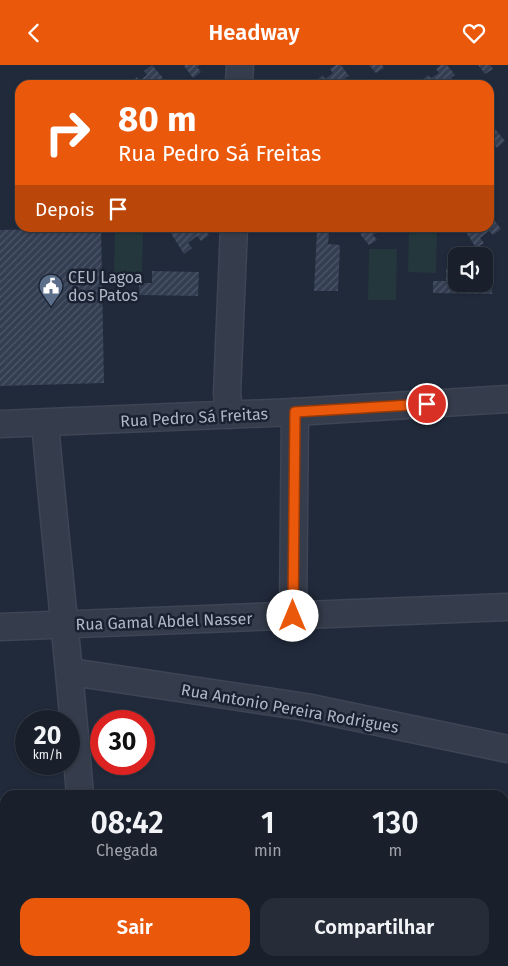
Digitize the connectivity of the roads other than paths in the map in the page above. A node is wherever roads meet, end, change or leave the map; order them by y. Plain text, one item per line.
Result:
1 (240, 65) edge
2 (239, 80) edge
3 (234, 232) edge
4 (508, 399) edge
5 (295, 412) junction
6 (230, 415) junction
7 (45, 423) junction
8 (0, 424) edge
9 (508, 607) edge
10 (293, 616) junction
11 (64, 626) junction
12 (0, 627) edge
13 (71, 672) junction
14 (508, 749) edge
15 (80, 790) edge

1 - 2 street
3 - 6 street
4 - 5 street, Rua Pedro Sá Freitas
5 - 6 street, Rua Pedro Sá Freitas
5 - 10 street
6 - 7 street, Rua Pedro Sá Freitas
7 - 8 street, Rua Pedro Sá Freitas
7 - 11 street
9 - 10 street, Rua Gamal Abdel Nasser
10 - 11 street, Rua Gamal Abdel Nasser
11 - 12 street, Rua Gamal Abdel Nasser
11 - 13 street
13 - 14 street, Rua Antonio Pereira Rodrigues
13 - 15 street

